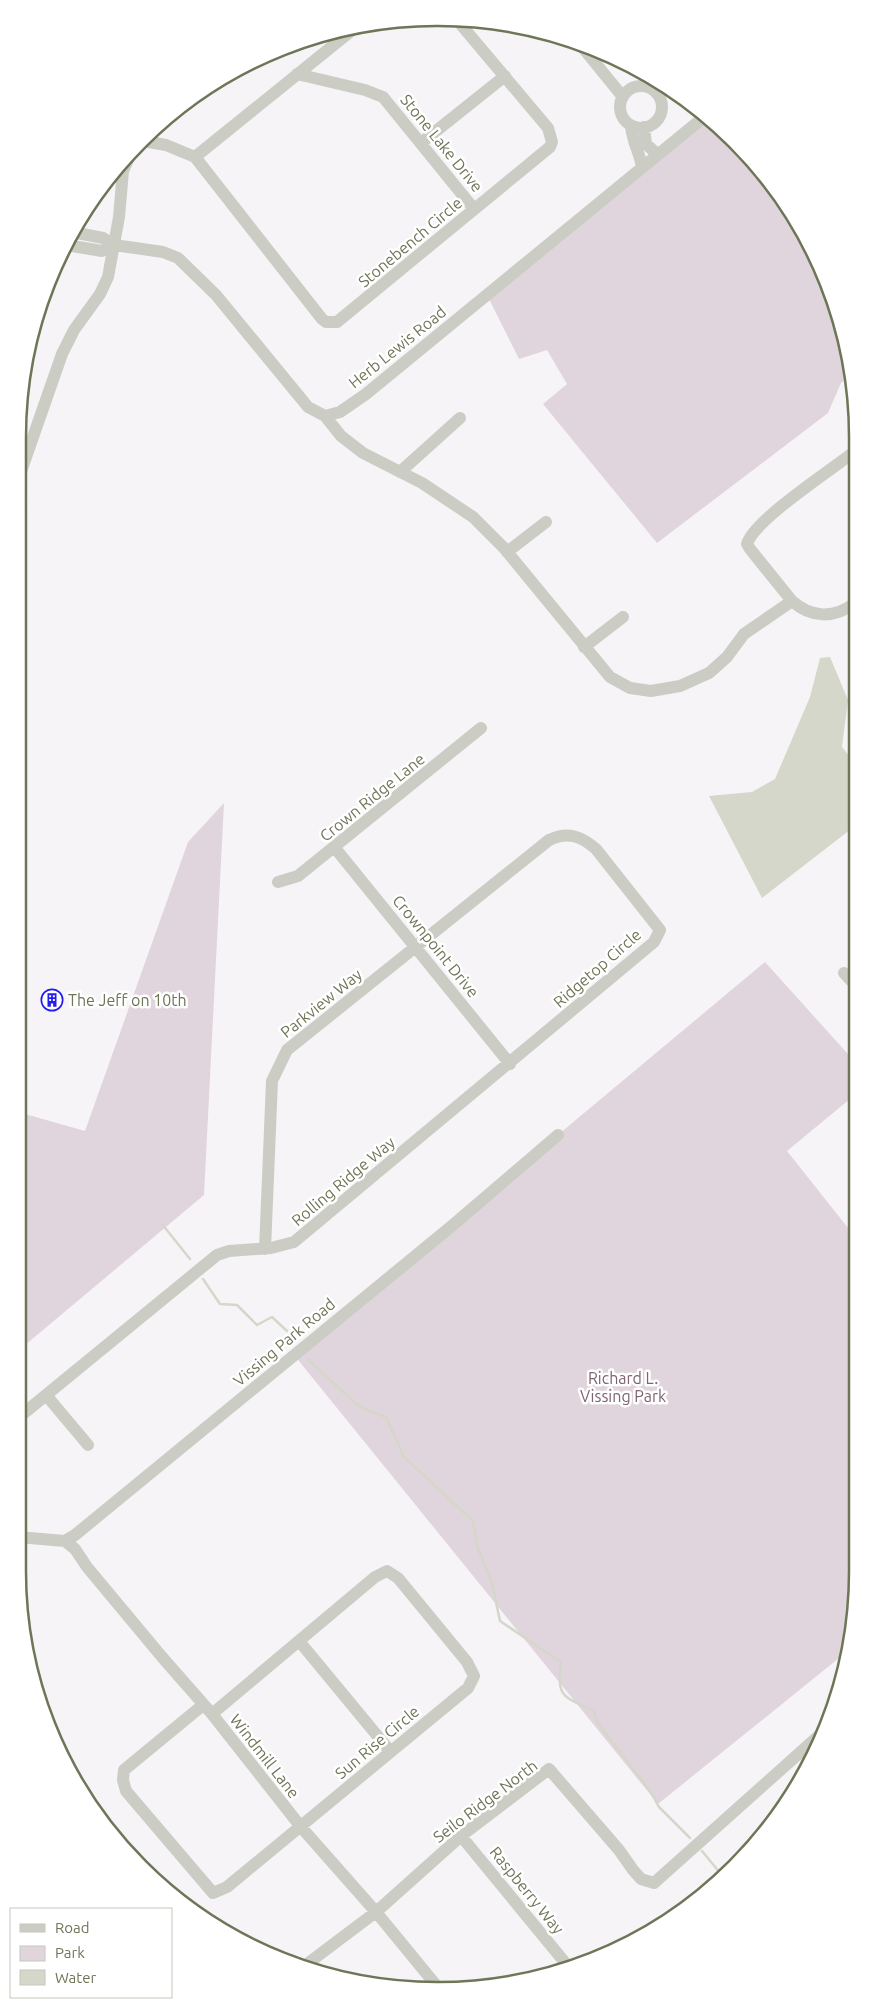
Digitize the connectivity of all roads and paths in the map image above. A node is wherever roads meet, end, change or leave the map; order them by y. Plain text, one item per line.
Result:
1 (463, 27) edge
2 (344, 37) edge
3 (589, 56) edge
4 (298, 74) junction
5 (505, 76) junction
6 (648, 84) edge
7 (655, 89) edge
8 (623, 97) junction
9 (700, 121) edge
10 (631, 124) junction
11 (644, 127) junction
12 (152, 142) edge
13 (421, 143) junction
14 (658, 155) junction
15 (195, 157) junction
16 (642, 168) junction
17 (123, 172) edge
18 (474, 210) junction
19 (80, 234) edge
20 (114, 245) junction
21 (74, 246) edge
22 (325, 416) junction
23 (460, 418) dead end
24 (849, 456) edge
25 (26, 457) edge
26 (400, 472) junction
27 (546, 522) dead end
28 (507, 552) junction
29 (792, 601) junction
30 (849, 606) edge
31 (623, 617) dead end
32 (584, 647) junction
33 (481, 728) dead end
34 (335, 848) junction
35 (278, 882) dead end
36 (416, 948) junction
37 (844, 973) dead end
38 (849, 978) edge
39 (510, 1064) junction
40 (558, 1135) dead end
41 (265, 1248) junction
42 (46, 1395) junction
43 (26, 1411) edge
44 (88, 1445) dead end
45 (26, 1538) edge
46 (65, 1541) junction
47 (299, 1641) junction
48 (208, 1710) junction
49 (810, 1744) edge
50 (390, 1751) junction
51 (301, 1827) junction
52 (461, 1836) junction
53 (376, 1912) junction
54 (310, 1962) edge
55 (564, 1962) edge
56 (433, 1982) edge

1 - 5 street, Stonebench Circle
2 - 4 street
3 - 8 street
4 - 13 street, Stone Lake Drive
4 - 15 street
5 - 13 street
5 - 18 street, Stonebench Circle
6 - 8 street
7 - 11 street
8 - 10 street
9 - 14 street, Herb Lewis Road
10 - 11 street
10 - 16 street
11 - 14 street
12 - 15 street, Stonebench Circle
13 - 18 street, Stone Lake Drive
14 - 16 street, Herb Lewis Road
15 - 18 street, Stonebench Circle
16 - 22 street, Herb Lewis Road
17 - 20 street
19 - 20 street
20 - 21 street
20 - 22 street
20 - 25 street
22 - 26 street
23 - 26 street
24 - 29 street
26 - 28 street
27 - 28 street
28 - 32 street
29 - 30 street
29 - 32 street
31 - 32 street
33 - 34 street, Crown Ridge Lane
34 - 35 street, Crown Ridge Lane
34 - 36 street, Crownpoint Drive
36 - 39 street, Crownpoint Drive
36 - 39 street, Ridgetop Circle
36 - 41 street, Parkview Way
37 - 38 street
39 - 41 street, Rolling Ridge Way
40 - 46 street, Vissing Park Road
41 - 42 street, Rolling Ridge Way
42 - 43 street, Rolling Ridge Way
42 - 44 street
45 - 46 street
46 - 48 street, Windmill Lane
47 - 48 street, Sun Rise Circle
47 - 50 street
47 - 50 street, Sun Rise Circle
48 - 51 street, Windmill Lane
48 - 51 street, Sun Rise Circle
49 - 52 street, Seilo Ridge North
50 - 51 street, Sun Rise Circle
51 - 53 street, Windmill Lane
52 - 53 street, Seilo Ridge North
52 - 55 street, Raspberry Way
53 - 54 street, Seilo Ridge North
53 - 56 street, Windmill Lane

